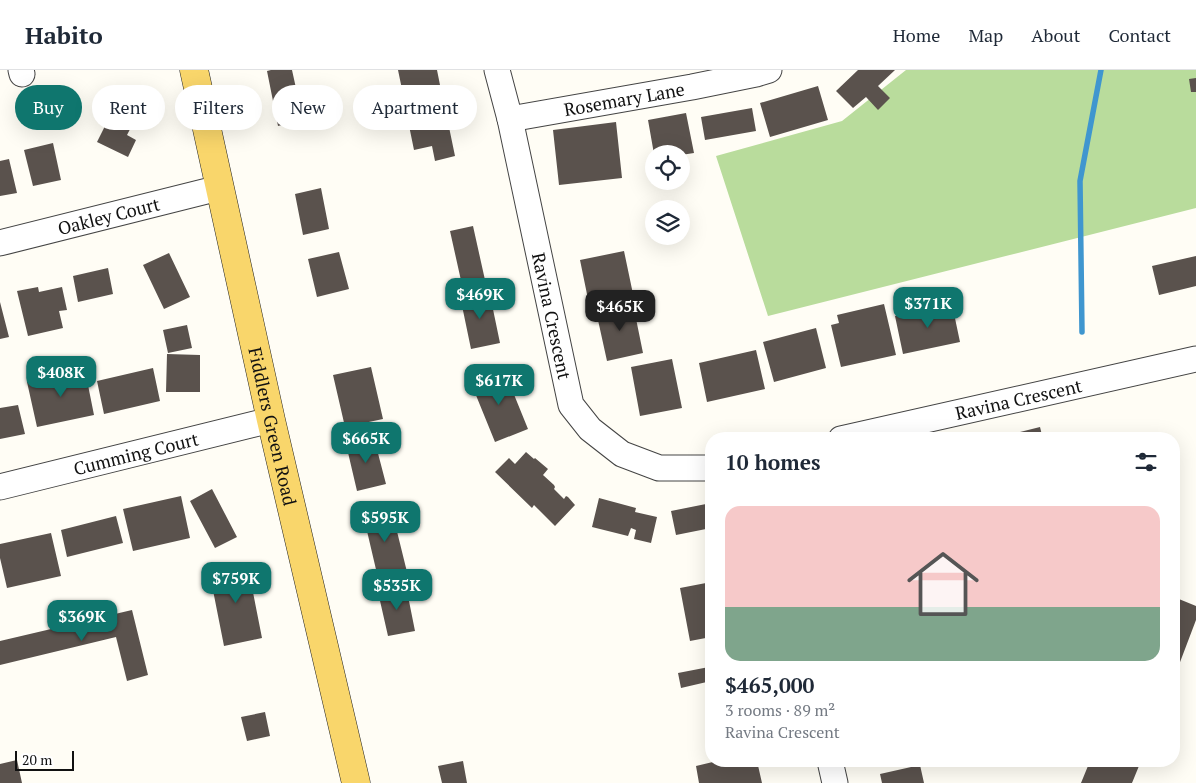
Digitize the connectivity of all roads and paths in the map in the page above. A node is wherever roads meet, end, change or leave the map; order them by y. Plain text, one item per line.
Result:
1 (194, 70) edge
2 (497, 70) edge
3 (768, 70) edge
4 (510, 119) junction
5 (219, 188) junction
6 (0, 243) edge
7 (1196, 359) edge
8 (271, 420) junction
9 (872, 432) edge
10 (705, 468) edge
11 (0, 487) edge
12 (831, 767) edge
13 (356, 783) edge
14 (835, 783) edge

1 - 5 main road, Fiddlers Green Road
2 - 4 street, Ravina Crescent
3 - 4 street, Rosemary Lane
4 - 10 street, Ravina Crescent
5 - 6 street, Oakley Court
5 - 8 main road, Fiddlers Green Road
7 - 9 street, Ravina Crescent
8 - 11 street, Cumming Court
8 - 13 main road, Fiddlers Green Road
12 - 14 street

